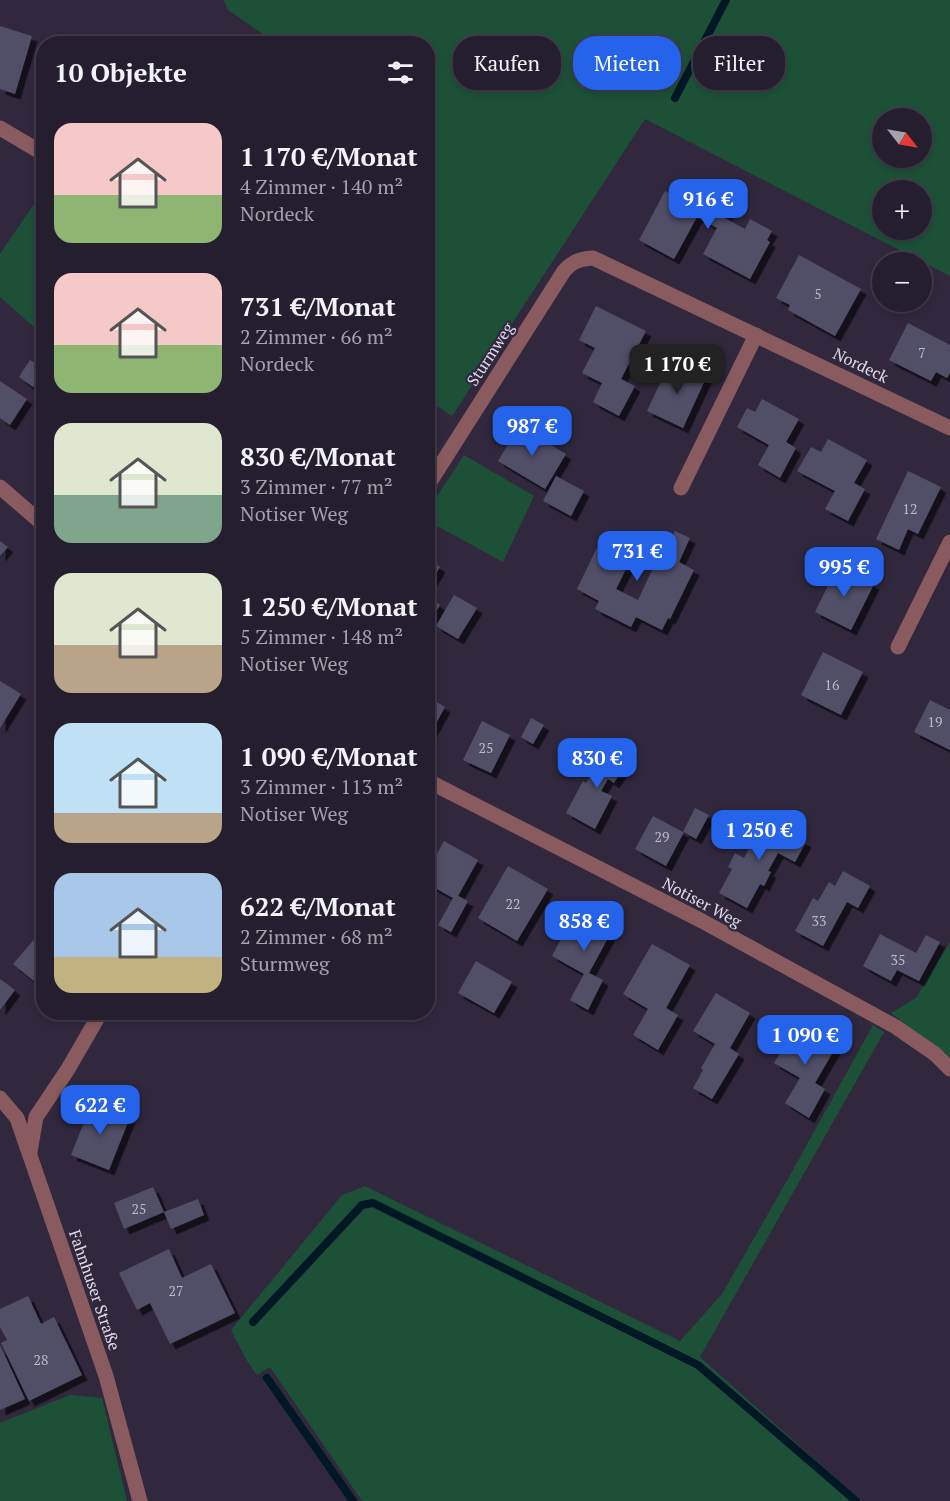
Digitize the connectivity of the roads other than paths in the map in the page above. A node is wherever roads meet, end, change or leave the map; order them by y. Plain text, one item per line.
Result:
1 (0, 128) edge
2 (36, 149) edge
3 (593, 258) joint
4 (756, 335) junction
5 (950, 428) edge
6 (435, 474) edge
7 (0, 487) edge
8 (681, 488) dead end
9 (36, 518) edge
10 (950, 542) edge
11 (898, 647) dead end
12 (435, 785) edge
13 (96, 1020) edge
14 (950, 1069) edge
15 (0, 1098) edge
16 (29, 1155) junction
17 (140, 1501) edge

1 - 2 street
3 - 4 street, Nordeck
3 - 6 street, Sturmweg
4 - 5 street, Nordeck
4 - 8 street
7 - 9 street
10 - 11 street
12 - 14 street, Notiser Weg
13 - 16 street
15 - 16 street, Fahnhuser Straße
16 - 17 street, Fahnhuser Straße

